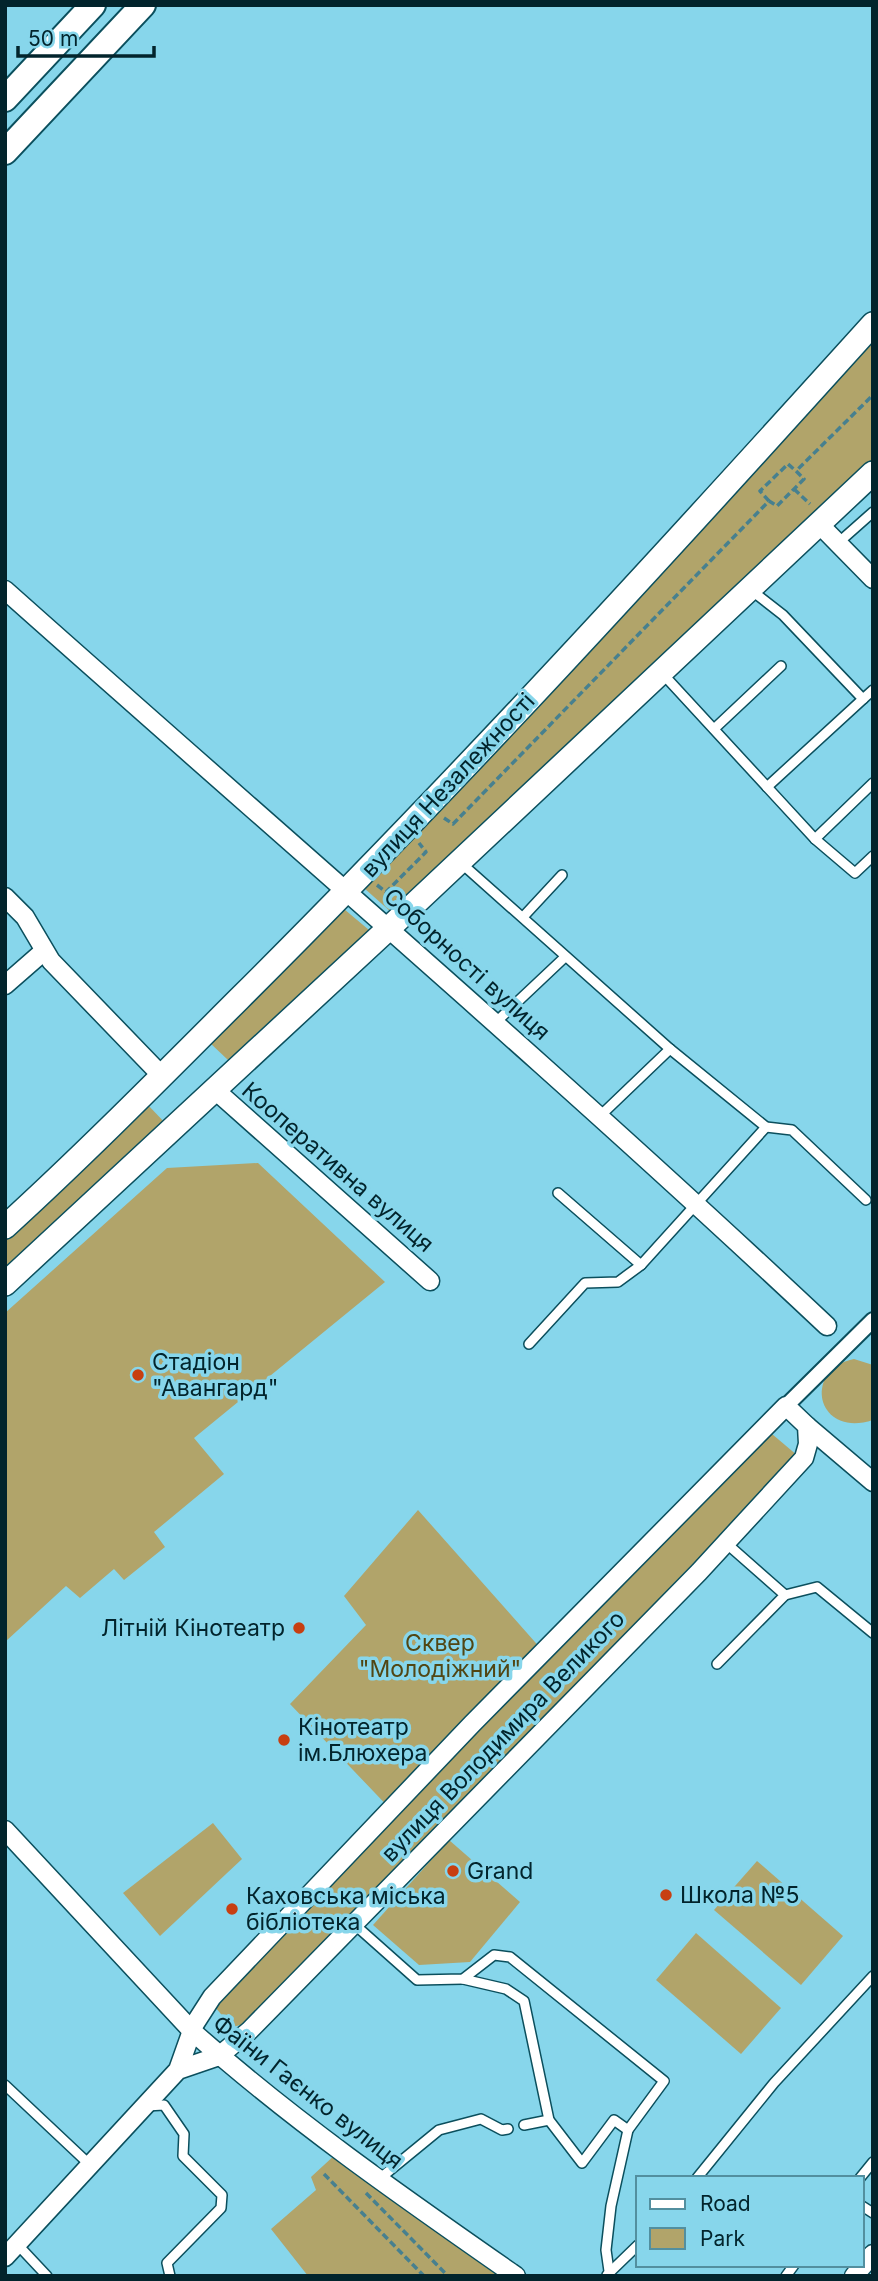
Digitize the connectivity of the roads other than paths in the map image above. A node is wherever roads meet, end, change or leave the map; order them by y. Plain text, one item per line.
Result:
1 (93, 5) edge
2 (143, 5) edge
3 (5, 99) edge
4 (5, 152) edge
5 (873, 324) edge
6 (873, 472) edge
7 (873, 512) edge
8 (818, 524) junction
9 (838, 543) junction
10 (873, 579) edge
11 (750, 589) junction
12 (5, 590) edge
13 (781, 666) dead end
14 (661, 672) junction
15 (873, 690) edge
16 (863, 699) junction
17 (714, 729) junction
18 (873, 783) edge
19 (767, 787) junction
20 (815, 839) junction
21 (873, 856) edge
22 (460, 862) junction
23 (562, 875) dead end
24 (348, 890) junction
25 (5, 897) edge
26 (523, 917) junction
27 (389, 928) junction
28 (44, 951) junction
29 (565, 957) junction
30 (5, 985) edge
31 (495, 1023) junction
32 (670, 1049) junction
33 (162, 1076) junction
34 (214, 1089) junction
35 (599, 1116) junction
36 (766, 1127) junction
37 (558, 1193) dead end
38 (866, 1200) dead end
39 (698, 1204) junction
40 (5, 1227) edge
41 (641, 1265) junction
42 (430, 1281) dead end
43 (5, 1284) edge
44 (873, 1320) edge
45 (827, 1326) dead end
46 (529, 1345) dead end
47 (786, 1406) junction
48 (807, 1426) junction
49 (873, 1482) edge
50 (726, 1543) junction
51 (785, 1595) junction
52 (873, 1633) edge
53 (717, 1664) dead end
54 (5, 1830) edge
55 (354, 1924) junction
56 (873, 1976) edge
57 (463, 1979) junction
58 (192, 2031) junction
59 (219, 2056) junction
60 (178, 2070) junction
61 (5, 2085) edge
62 (144, 2107) junction
63 (549, 2120) junction
64 (524, 2125) dead end
65 (508, 2129) dead end
66 (628, 2130) junction
67 (873, 2162) edge
68 (89, 2164) junction
69 (699, 2176) edge
70 (862, 2176) edge
71 (370, 2185) junction
72 (636, 2247) edge
73 (11, 2250) edge
74 (608, 2273) edge
75 (47, 2276) edge
76 (170, 2276) edge
77 (516, 2276) edge

1 - 3 main road
2 - 4 main road
5 - 24 street, вулиця Незалежності
6 - 8 street
7 - 9 lane
8 - 9 street
8 - 11 street
9 - 10 street
11 - 14 street
11 - 16 lane
12 - 24 street, Соборності вулиця
13 - 17 lane
14 - 17 lane
14 - 22 street
15 - 16 lane
16 - 19 lane
17 - 19 lane
18 - 20 lane
19 - 20 lane
20 - 21 lane
22 - 26 lane
22 - 27 street
23 - 26 lane
24 - 27 street, Соборності вулиця
24 - 33 street, вулиця Незалежності
25 - 28 street
26 - 29 lane
27 - 31 street, Соборності вулиця
27 - 34 street
28 - 30 street
28 - 33 street
29 - 31 lane
29 - 32 lane
31 - 35 street, Соборності вулиця
32 - 35 lane
32 - 36 lane
33 - 40 street, вулиця Незалежності
34 - 42 street, Кооперативна вулиця
34 - 43 street
35 - 39 street, Соборності вулиця
36 - 38 lane
36 - 39 lane
37 - 41 lane
39 - 41 lane
39 - 45 street, Соборності вулиця
41 - 46 lane
44 - 47 street, вулиця Володимира Великого
47 - 48 street
47 - 58 street, вулиця Володимира Великого
48 - 49 street
48 - 50 street, вулиця Володимира Великого
50 - 51 lane
50 - 55 street, вулиця Володимира Великого
51 - 52 lane
51 - 53 lane
54 - 58 street, Фаїни Гаєнко вулиця
55 - 57 lane
55 - 59 street, вулиця Володимира Великого
56 - 69 lane
57 - 63 lane
57 - 66 lane
58 - 59 street, Фаїни Гаєнко вулиця
58 - 60 street, вулиця Володимира Великого
59 - 60 street, вулиця Володимира Великого
59 - 71 street, Фаїни Гаєнко вулиця
60 - 62 street, вулиця Володимира Великого
61 - 68 lane
62 - 68 street, вулиця Володимира Великого
62 - 76 lane
63 - 64 lane
63 - 66 lane
65 - 71 lane
66 - 74 lane
67 - 70 lane
68 - 73 street, вулиця Володимира Великого
71 - 77 street, Фаїни Гаєнко вулиця
72 - 74 lane
73 - 75 lane

